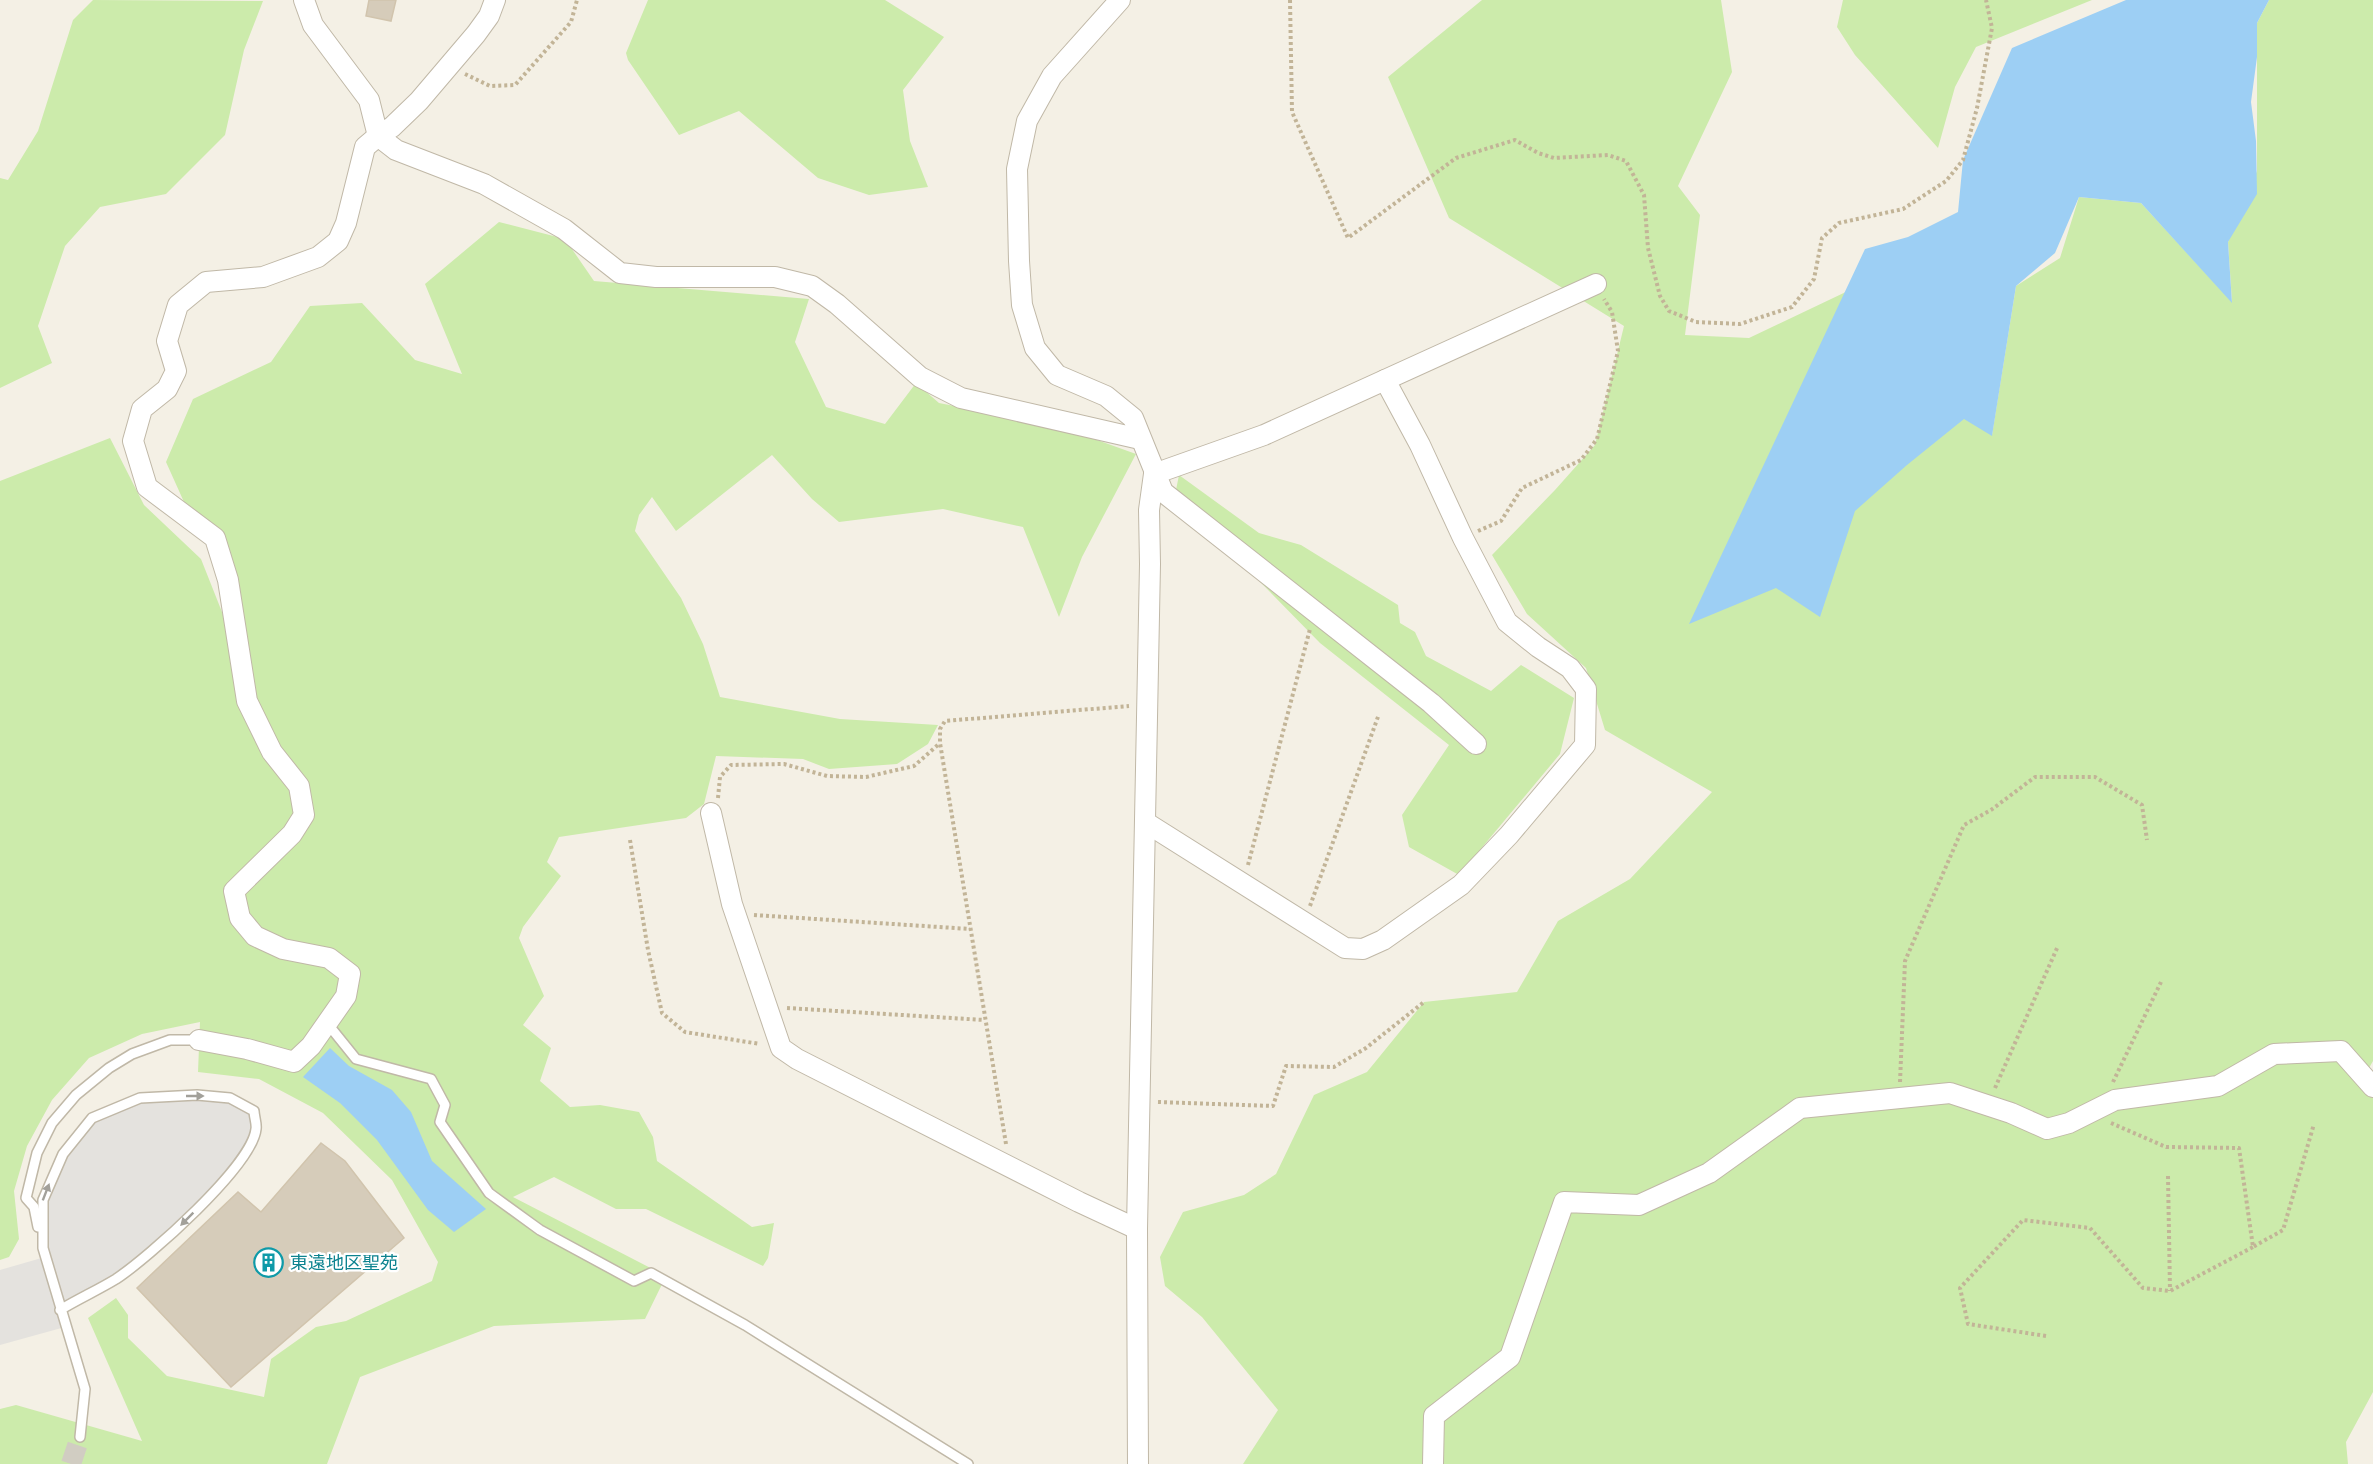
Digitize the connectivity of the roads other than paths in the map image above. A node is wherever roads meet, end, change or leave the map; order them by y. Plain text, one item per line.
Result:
1 (304, 0) edge
2 (495, 0) edge
3 (1120, 0) edge
4 (378, 135) junction
5 (1596, 284) road end
6 (1384, 380) junction
7 (1140, 439) junction
8 (1154, 474) junction
9 (1476, 744) dead end
10 (711, 813) road end
11 (1145, 822) junction
12 (327, 1023) junction
13 (199, 1040) joint
14 (2373, 1087) edge
15 (1137, 1229) junction
16 (43, 1248) junction
17 (60, 1310) junction
18 (80, 1437) tunnel mouth
19 (968, 1464) edge
20 (1138, 1464) edge
21 (1433, 1464) edge

1 - 4 street
2 - 4 street
3 - 7 street
4 - 7 street
4 - 12 street
5 - 6 street
6 - 8 street
6 - 11 street
7 - 8 street
8 - 9 street
8 - 11 street
10 - 15 street
11 - 15 street
12 - 13 street
12 - 19 lane
13 - 16 lane
14 - 21 street
15 - 20 street
16 - 17 lane
16 -> 17 lane
17 - 18 lane

